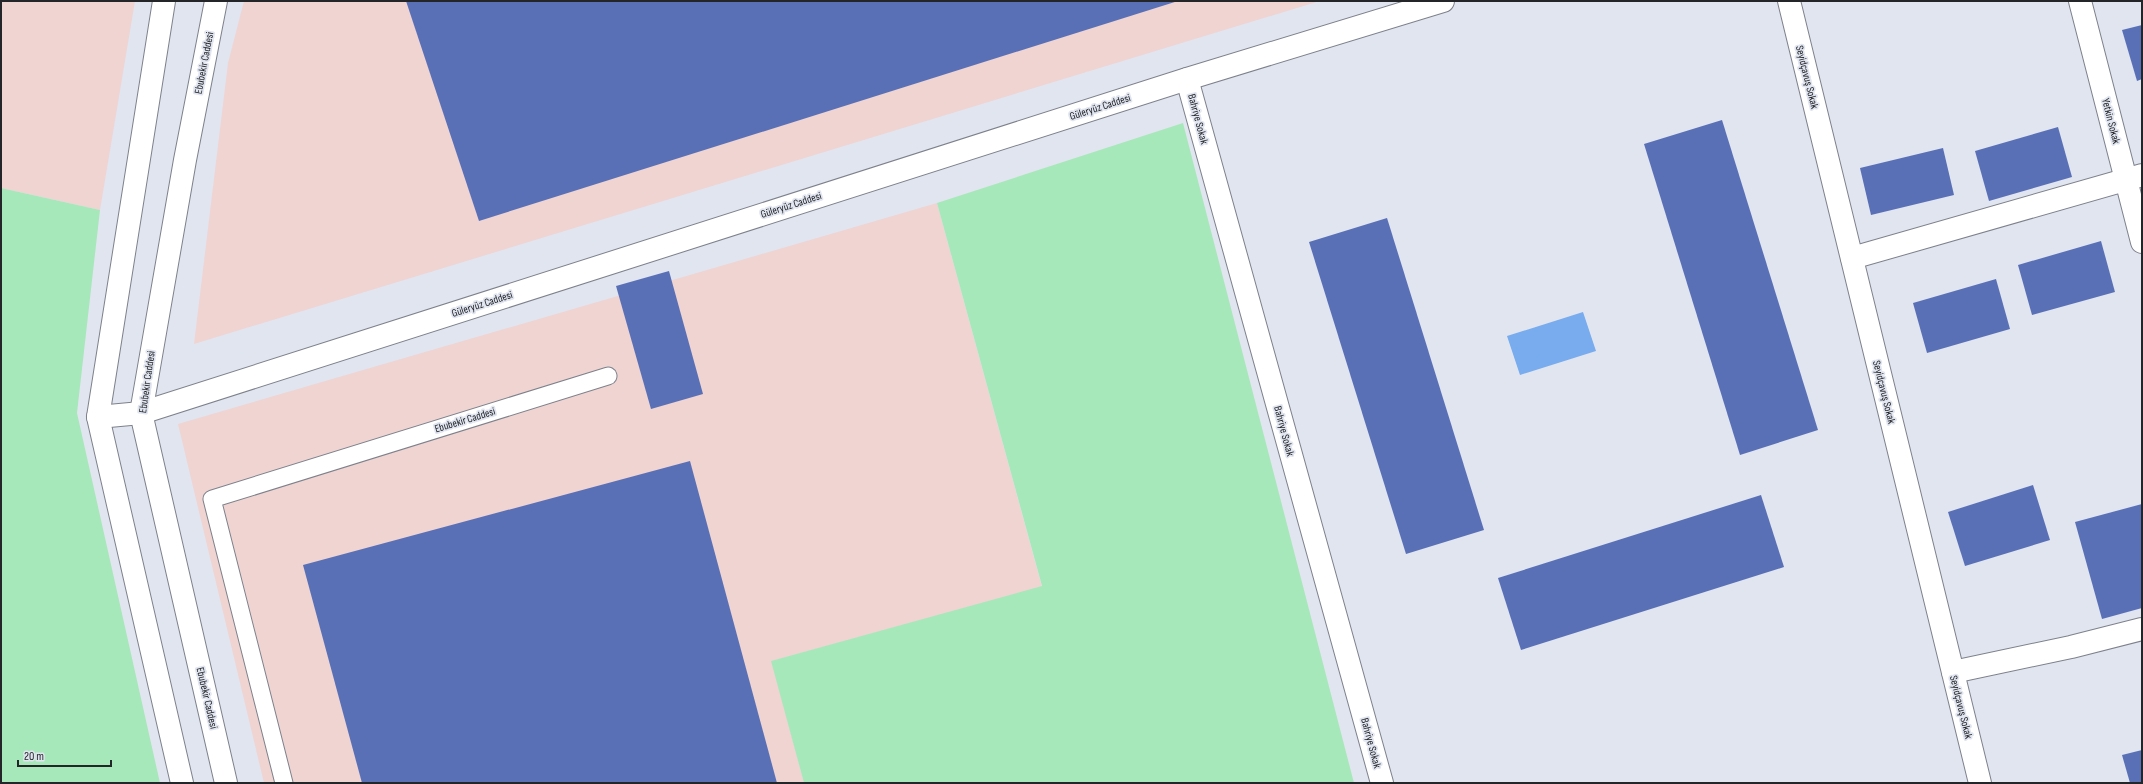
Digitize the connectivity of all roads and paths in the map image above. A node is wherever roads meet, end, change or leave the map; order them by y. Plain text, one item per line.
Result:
1 (164, 1) edge
2 (216, 1) edge
3 (1443, 1) edge
4 (1789, 1) edge
5 (2080, 1) edge
6 (1187, 79) junction
7 (2134, 177) edge
8 (2142, 242) edge
9 (1852, 258) junction
10 (608, 376) dead end
11 (141, 414) junction
12 (98, 417) junction
13 (2142, 629) edge
14 (1953, 672) junction
15 (182, 783) edge
16 (226, 783) edge
17 (284, 783) edge
18 (1382, 783) edge
19 (1980, 783) edge

1 - 12 street
2 - 11 street, Ebubekir Caddesi
3 - 6 street, Güleryüz Caddesi
4 - 9 street, Seyidçavuş Sokak
5 - 7 street, Yetkin Sokak
6 - 11 street, Güleryüz Caddesi
6 - 18 street, Bahriye Sokak
7 - 8 street, Yetkin Sokak
7 - 9 street
9 - 14 street, Seyidçavuş Sokak
10 - 17 lane, Ebubekir Caddesi
11 - 12 street, Güleryüz Caddesi
11 - 16 street, Ebubekir Caddesi
12 - 15 street
13 - 14 street
14 - 19 street, Seyidçavuş Sokak

